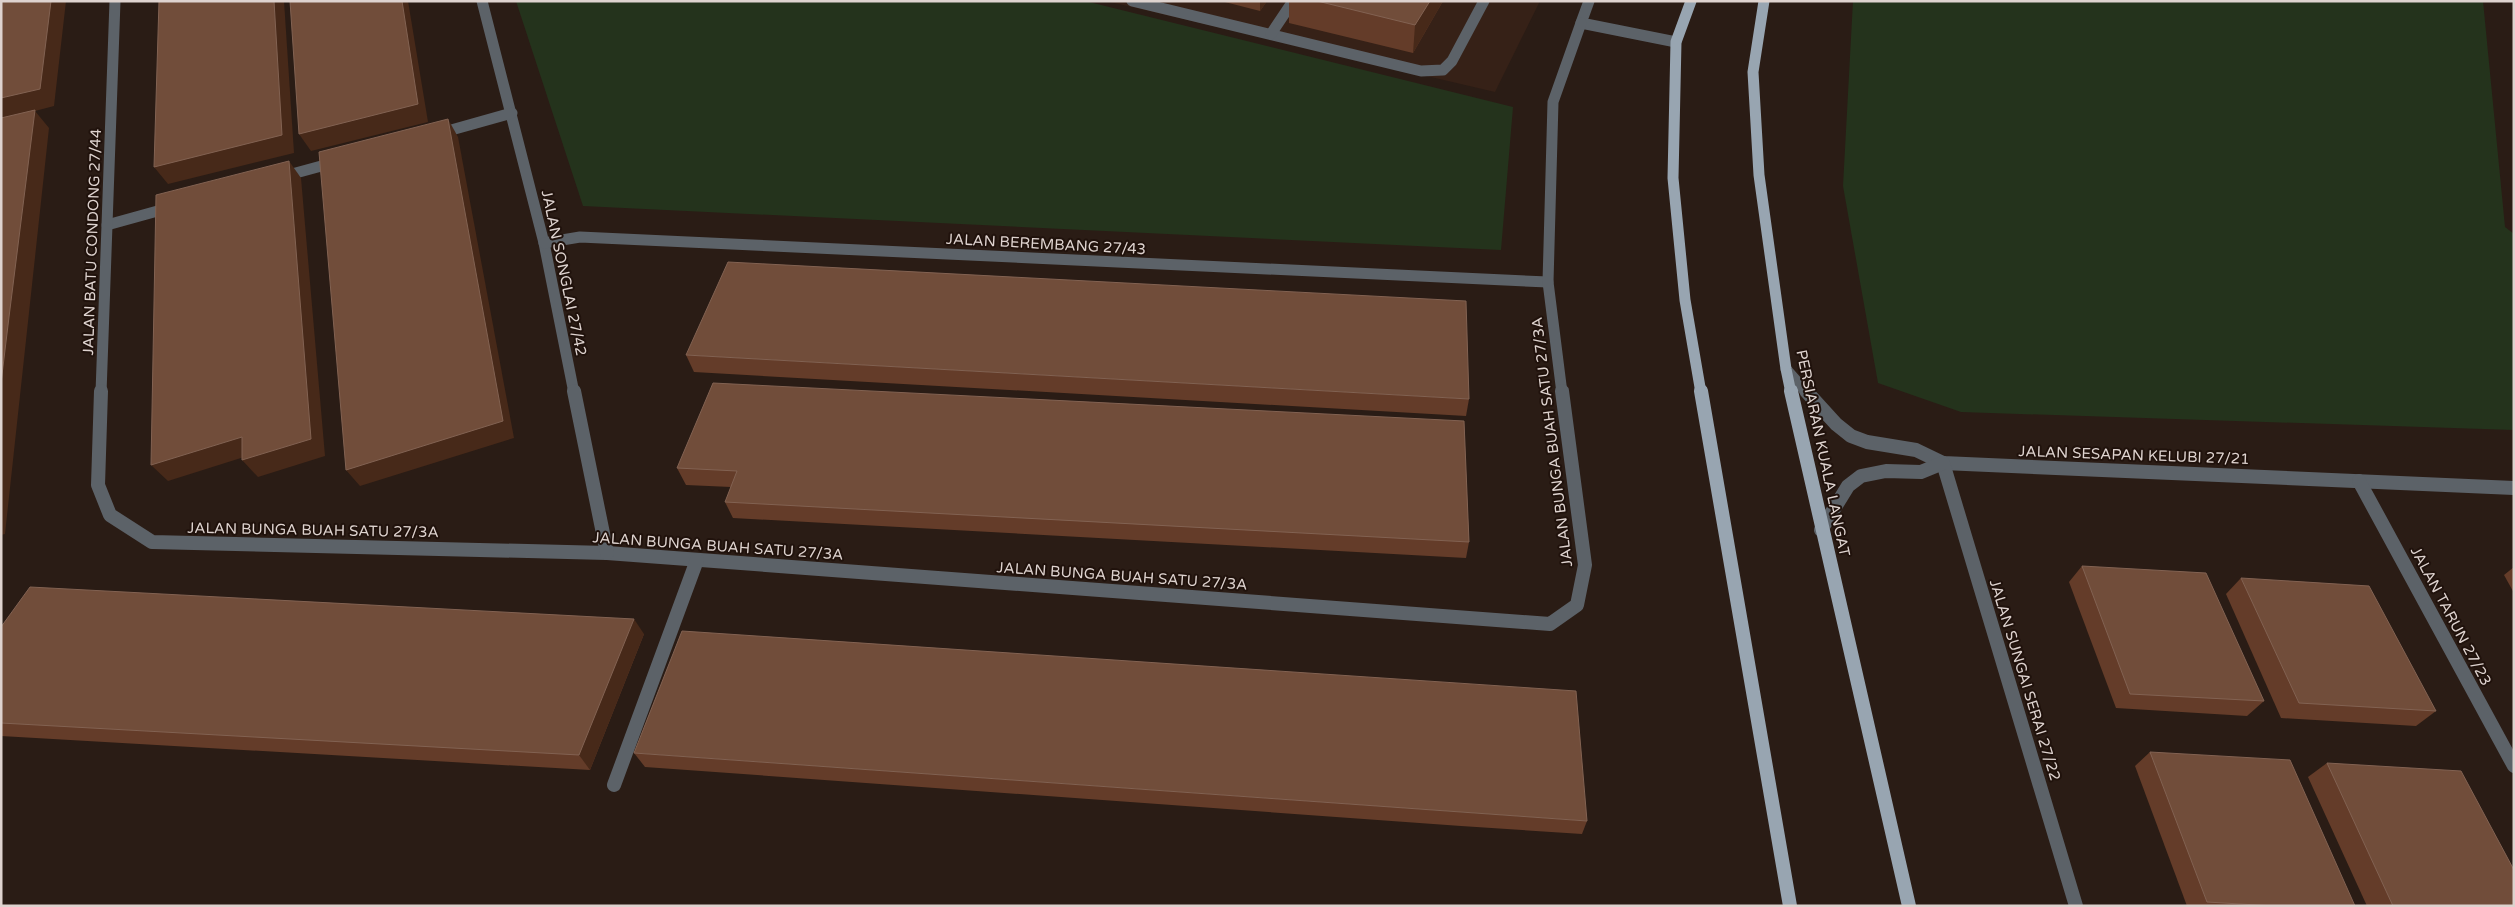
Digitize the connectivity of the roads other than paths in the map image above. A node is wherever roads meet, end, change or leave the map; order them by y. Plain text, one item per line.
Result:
1 (115, 1) edge
2 (482, 1) edge
3 (1132, 1) edge
4 (1293, 1) edge
5 (1484, 1) edge
6 (1589, 1) edge
7 (1691, 1) edge
8 (1764, 1) edge
9 (1581, 23) junction
10 (1270, 34) junction
11 (1676, 42) junction
12 (512, 113) junction
13 (425, 137) edge
14 (348, 158) edge
15 (271, 180) edge
16 (184, 204) edge
17 (107, 225) junction
18 (544, 243) junction
19 (1548, 282) junction
20 (1786, 369) junction
21 (1943, 463) junction
22 (2359, 481) junction
23 (98, 485) joint
24 (2514, 488) edge
25 (1821, 530) junction
26 (608, 553) junction
27 (696, 560) junction
28 (2514, 766) edge
29 (614, 785) dead end
30 (1790, 906) edge
31 (1909, 906) edge
32 (2076, 906) edge

1 - 17 street, JALAN BATU CONDONG 27/44
2 - 12 street, JALAN SONGLAI 27/42
3 - 10 street
4 - 10 street
5 - 10 street
6 - 9 street, JALAN BUNGA BUAH SATU 27/3A
7 - 11 main road
8 - 20 main road, PERSIARAN KUALA LANGAT
9 - 11 street
9 - 19 street, JALAN BUNGA BUAH SATU 27/3A
11 - 30 main road
12 - 13 street
12 - 18 street, JALAN SONGLAI 27/42
14 - 15 street
16 - 17 street
17 - 23 street, JALAN BATU CONDONG 27/44
18 - 19 street, JALAN BEREMBANG 27/43
18 - 26 street, JALAN SONGLAI 27/42
19 - 27 street, JALAN BUNGA BUAH SATU 27/3A
20 - 21 street, JALAN SESAPAN KELUBI 27/21
20 - 25 main road, PERSIARAN KUALA LANGAT
21 - 22 street, JALAN SESAPAN KELUBI 27/21
21 - 25 street
21 - 32 street, JALAN SUNGAI SERAI 27/22
22 - 24 street, JALAN SESAPAN KELUBI 27/21
22 - 28 street, JALAN TARUN 27/23
23 - 26 street, JALAN BUNGA BUAH SATU 27/3A
25 - 31 main road, PERSIARAN KUALA LANGAT
26 - 27 street, JALAN BUNGA BUAH SATU 27/3A
27 - 29 street

